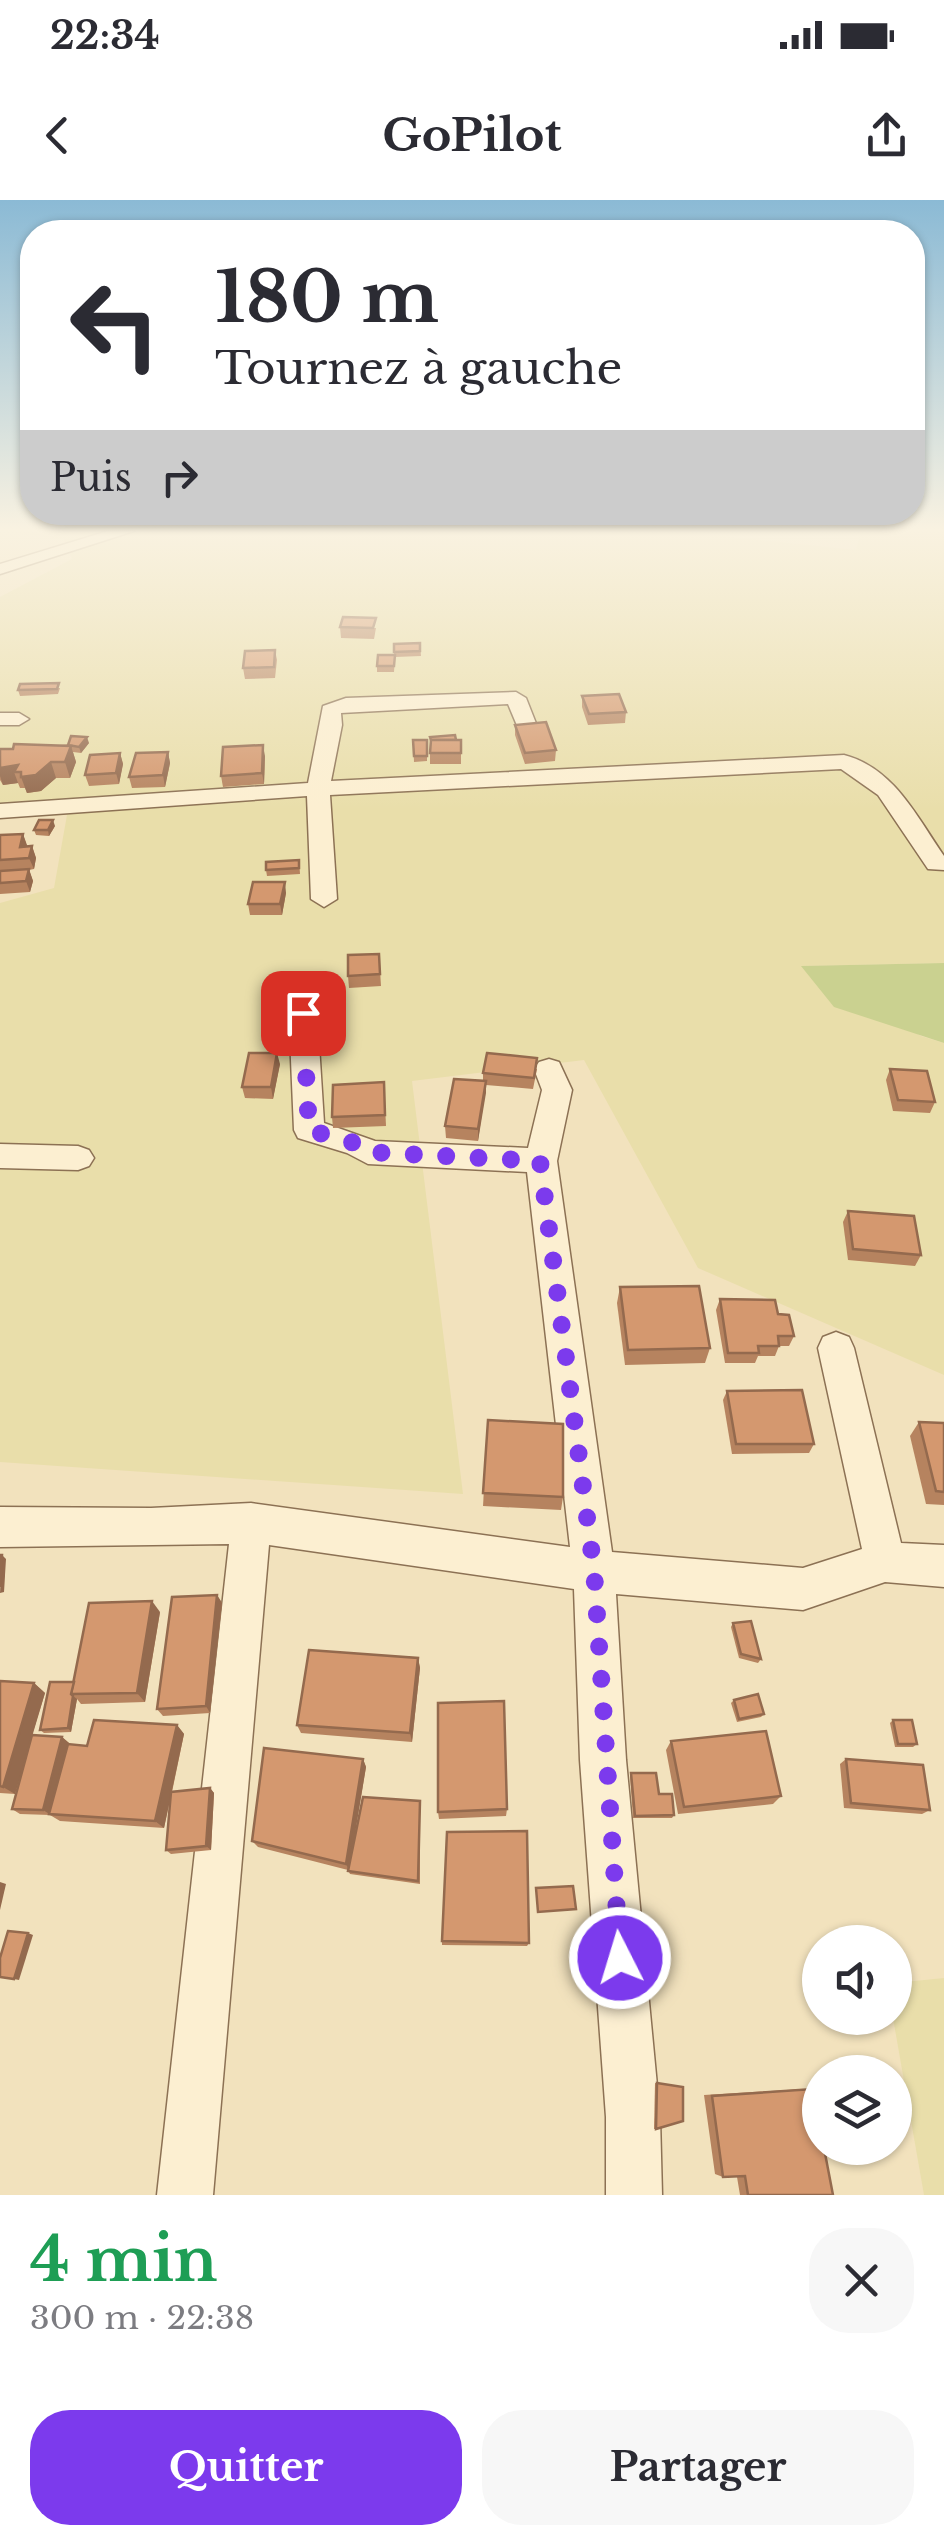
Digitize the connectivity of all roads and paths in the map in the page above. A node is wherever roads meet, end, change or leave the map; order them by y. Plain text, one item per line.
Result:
1 (528, 731) edge
2 (318, 788) junction
3 (0, 811) edge
4 (937, 864) dead end
5 (324, 899) dead end
6 (303, 1013) dead end
7 (549, 1069) dead end
8 (0, 1156) edge
9 (78, 1158) dead end
10 (540, 1161) junction
11 (836, 1348) dead end
12 (251, 1522) junction
13 (0, 1526) edge
14 (885, 1562) junction
15 (944, 1566) edge
16 (594, 1570) junction
17 (185, 2195) edge
18 (634, 2195) edge

1 - 2 street
2 - 3 street
2 - 4 street
2 - 5 street
6 - 10 street
7 - 10 street
8 - 9 street
10 - 16 street
11 - 14 street
12 - 13 street
12 - 16 street
12 - 17 street
14 - 15 street
14 - 16 street
16 - 18 street

